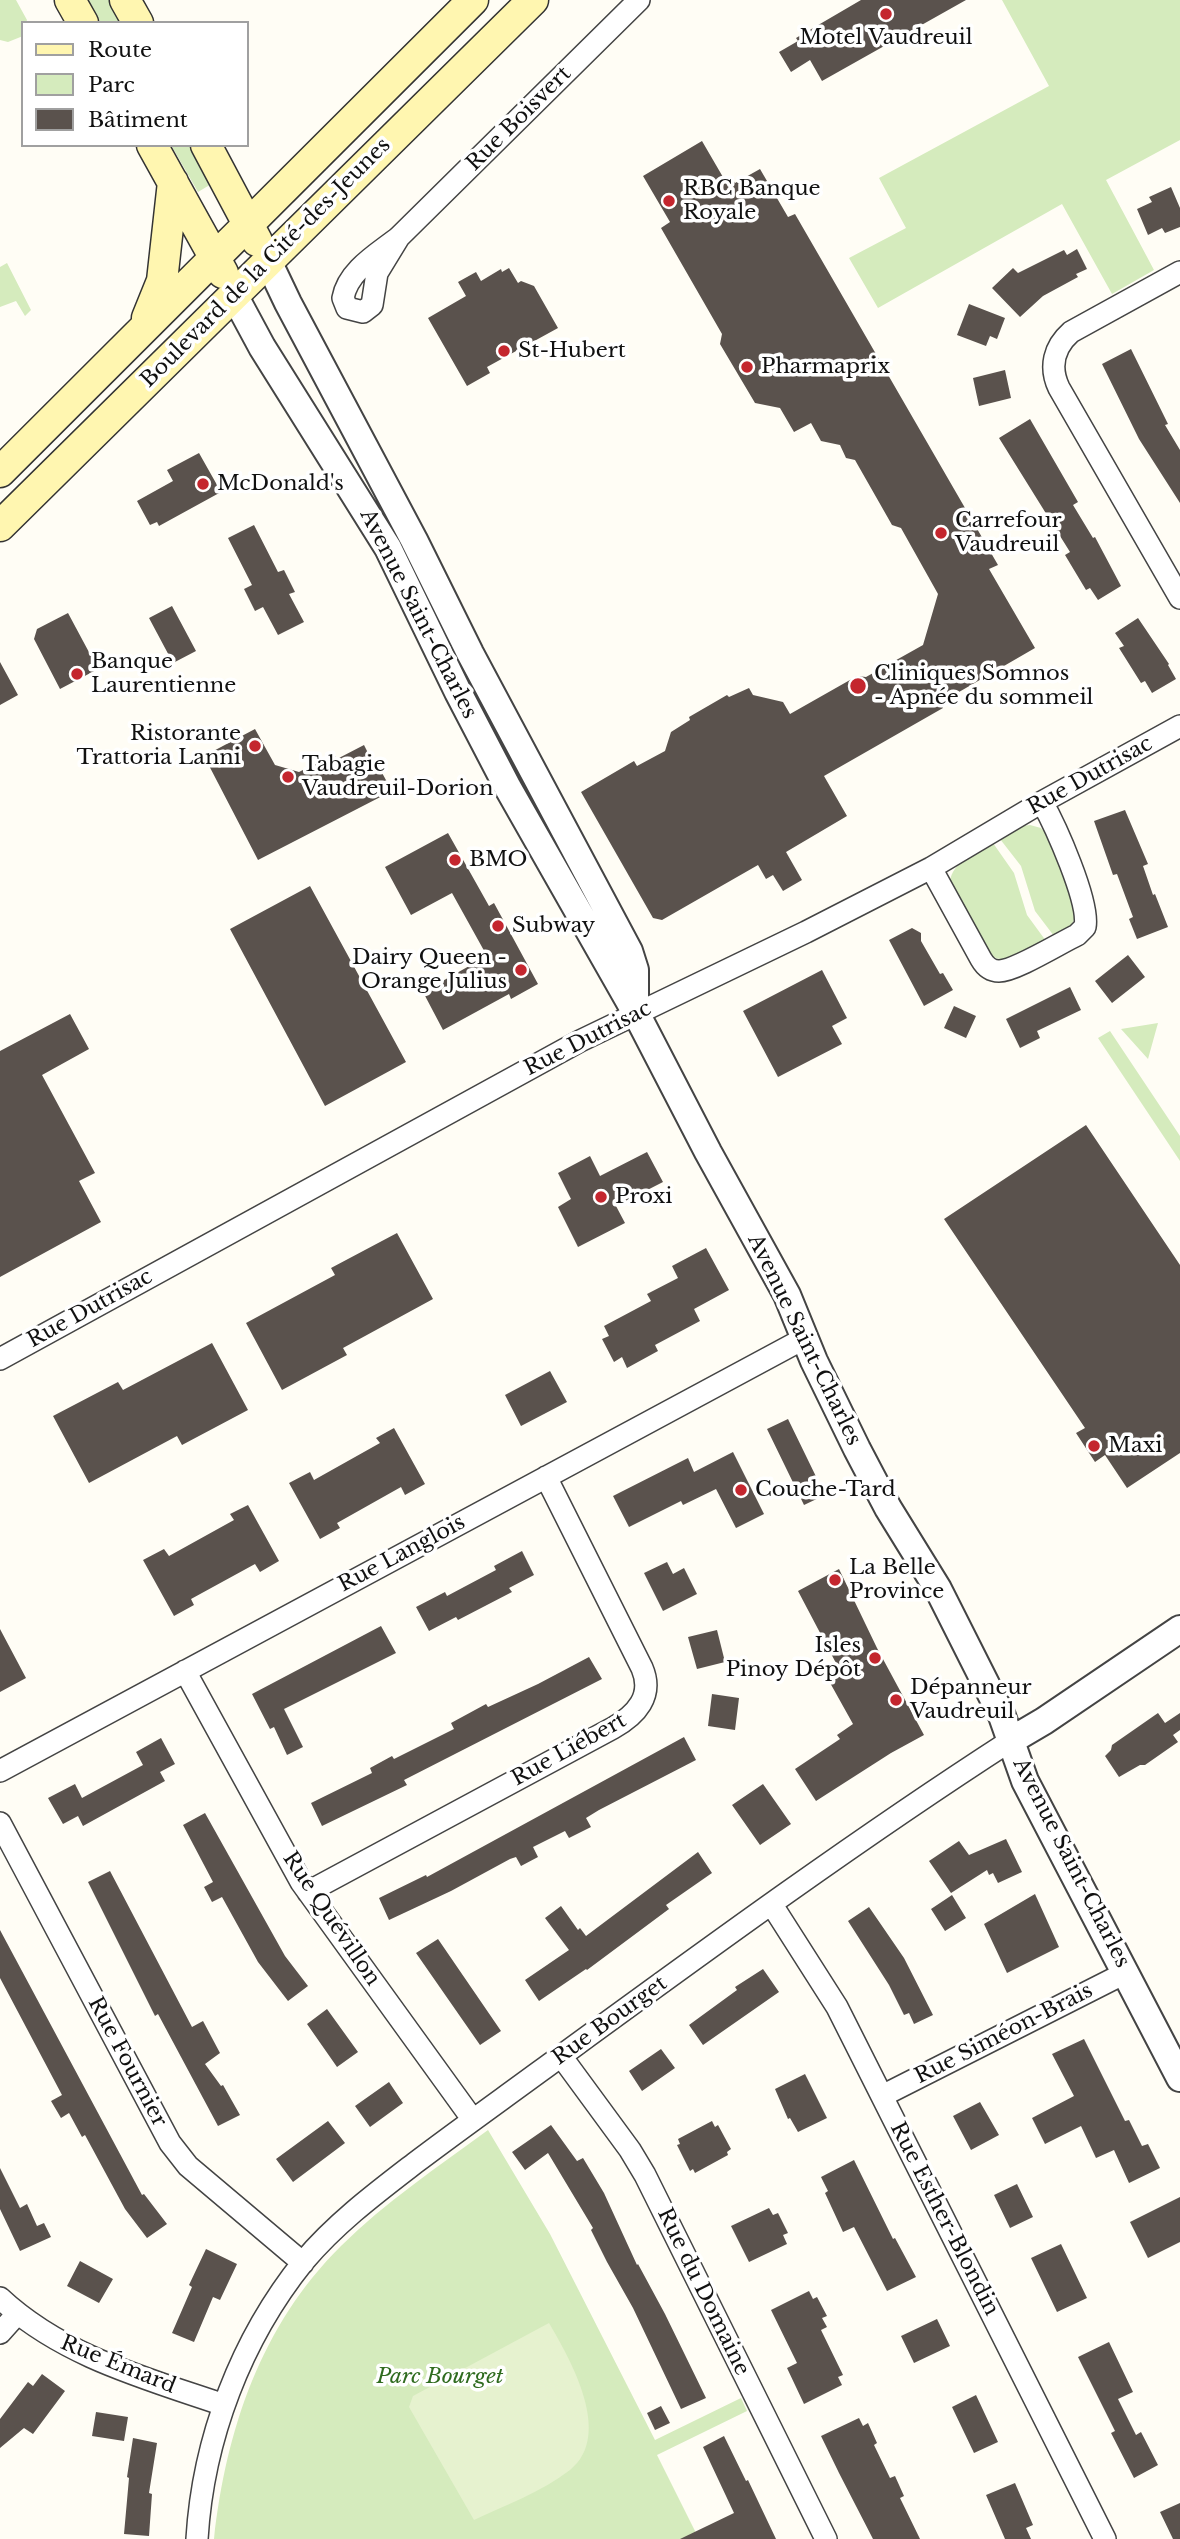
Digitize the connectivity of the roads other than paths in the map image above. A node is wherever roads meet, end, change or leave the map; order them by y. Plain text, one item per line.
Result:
1 (70, 0) edge
2 (125, 0) edge
3 (473, 0) edge
4 (533, 0) edge
5 (639, 0) edge
6 (82, 21) edge
7 (137, 21) edge
8 (153, 147) edge
9 (207, 147) edge
10 (173, 182) junction
11 (249, 224) junction
12 (399, 237) dead end
13 (215, 258) junction
14 (268, 261) junction
15 (1180, 272) edge
16 (234, 295) junction
17 (142, 330) junction
18 (0, 472) edge
19 (0, 526) edge
20 (1180, 598) edge
21 (1180, 726) edge
22 (1042, 802) junction
23 (930, 868) junction
24 (636, 1013) junction
25 (805, 1338) junction
26 (0, 1359) edge
27 (546, 1477) junction
28 (1180, 1629) edge
29 (185, 1671) junction
30 (1010, 1741) junction
31 (0, 1771) edge
32 (0, 1823) edge
33 (308, 1892) junction
34 (772, 1905) junction
35 (1127, 1972) junction
36 (561, 2056) junction
37 (1180, 2078) edge
38 (882, 2096) junction
39 (473, 2120) junction
40 (303, 2263) junction
41 (0, 2298) edge
42 (17, 2314) junction
43 (0, 2333) edge
44 (224, 2405) junction
45 (197, 2539) edge
46 (826, 2539) edge
47 (1105, 2539) edge

1 - 6 main road
2 - 7 main road
3 - 11 main road, Boulevard de la Cité-des-Jeunes
4 - 14 main road, Boulevard de la Cité-des-Jeunes
5 - 12 street, Rue Boisvert
8 - 10 main road, Avenue Saint-Charles
9 - 11 main road, Avenue Saint-Charles
10 - 13 main road, Avenue Saint-Charles
10 - 17 main road
11 - 13 main road, Boulevard de la Cité-des-Jeunes
11 - 14 main road, Avenue Saint-Charles
13 - 16 main road, Avenue Saint-Charles
13 - 17 main road, Boulevard de la Cité-des-Jeunes
14 - 16 main road, Boulevard de la Cité-des-Jeunes
14 - 24 street, Avenue Saint-Charles
15 - 20 street
16 - 19 main road, Boulevard de la Cité-des-Jeunes
16 - 24 street, Avenue Saint-Charles
17 - 18 main road, Boulevard de la Cité-des-Jeunes
21 - 22 street, Rue Dutrisac
22 - 23 street, Rue Dutrisac
22 - 23 street
23 - 24 street, Rue Dutrisac
24 - 25 street, Avenue Saint-Charles
24 - 26 street, Rue Dutrisac
25 - 27 street, Rue Langlois
25 - 30 street, Avenue Saint-Charles
27 - 29 street, Rue Langlois
27 - 33 street, Rue Liébert
28 - 30 street, Rue Bourget
29 - 31 street, Rue Langlois
29 - 33 street, Rue Quévillon
30 - 34 street, Rue Bourget
30 - 35 street, Avenue Saint-Charles
32 - 40 street, Rue Fournier
33 - 39 street, Rue Quévillon
34 - 36 street, Rue Bourget
34 - 38 street, Rue Esther-Blondin
35 - 37 street, Avenue Saint-Charles
35 - 38 street, Rue Siméon-Brais
36 - 39 street, Rue Bourget
36 - 46 street, Rue du Domaine
38 - 47 street, Rue Esther-Blondin
39 - 40 street, Rue Bourget
40 - 44 street, Rue Bourget
41 - 42 street, Rue Émard
42 - 43 street
42 - 44 street, Rue Émard
44 - 45 street, Rue Bourget

